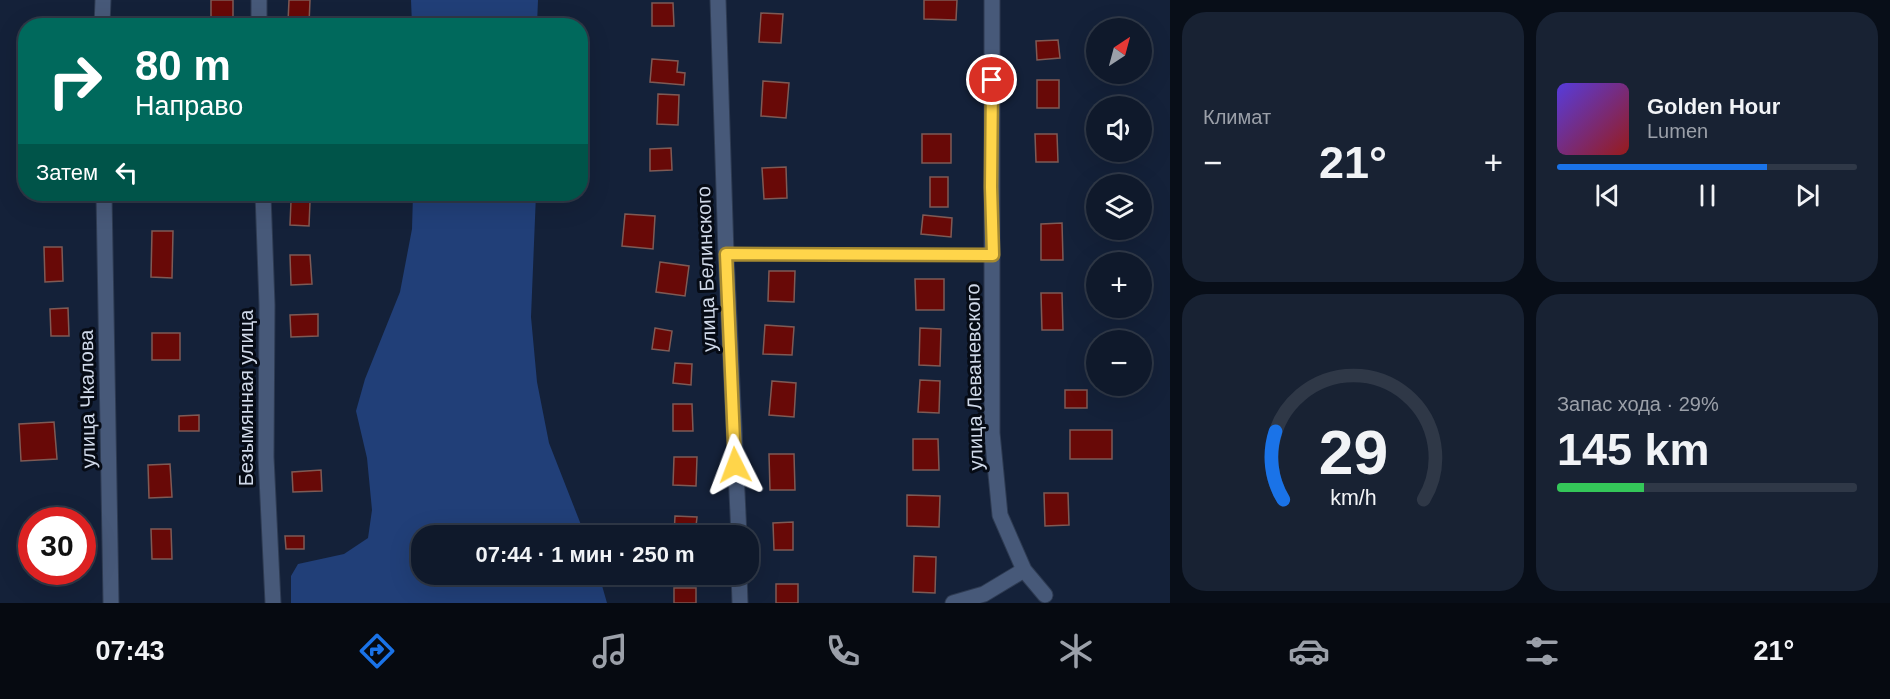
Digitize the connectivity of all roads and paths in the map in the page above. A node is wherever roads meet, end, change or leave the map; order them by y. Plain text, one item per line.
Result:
1 (103, 0) edge
2 (259, 0) edge
3 (718, 0) edge
4 (992, 0) edge
5 (102, 18) edge
6 (260, 18) edge
7 (104, 201) edge
8 (263, 201) edge
9 (726, 254) junction
10 (993, 255) junction
11 (738, 525) edge
12 (1024, 570) junction
13 (739, 585) edge
14 (1045, 596) dead end
15 (111, 603) edge
16 (273, 603) edge
17 (740, 603) edge
18 (953, 603) edge

1 - 5 street
2 - 6 street
3 - 9 street, улица Белинского
4 - 10 street, улица Леваневского
7 - 15 street, улица Чкалова
8 - 16 street, Безымянная улица
9 - 10 lane
9 - 11 street, улица Белинского
10 - 12 street, улица Леваневского
12 - 14 street, улица Леваневского
12 - 18 street
13 - 17 street

